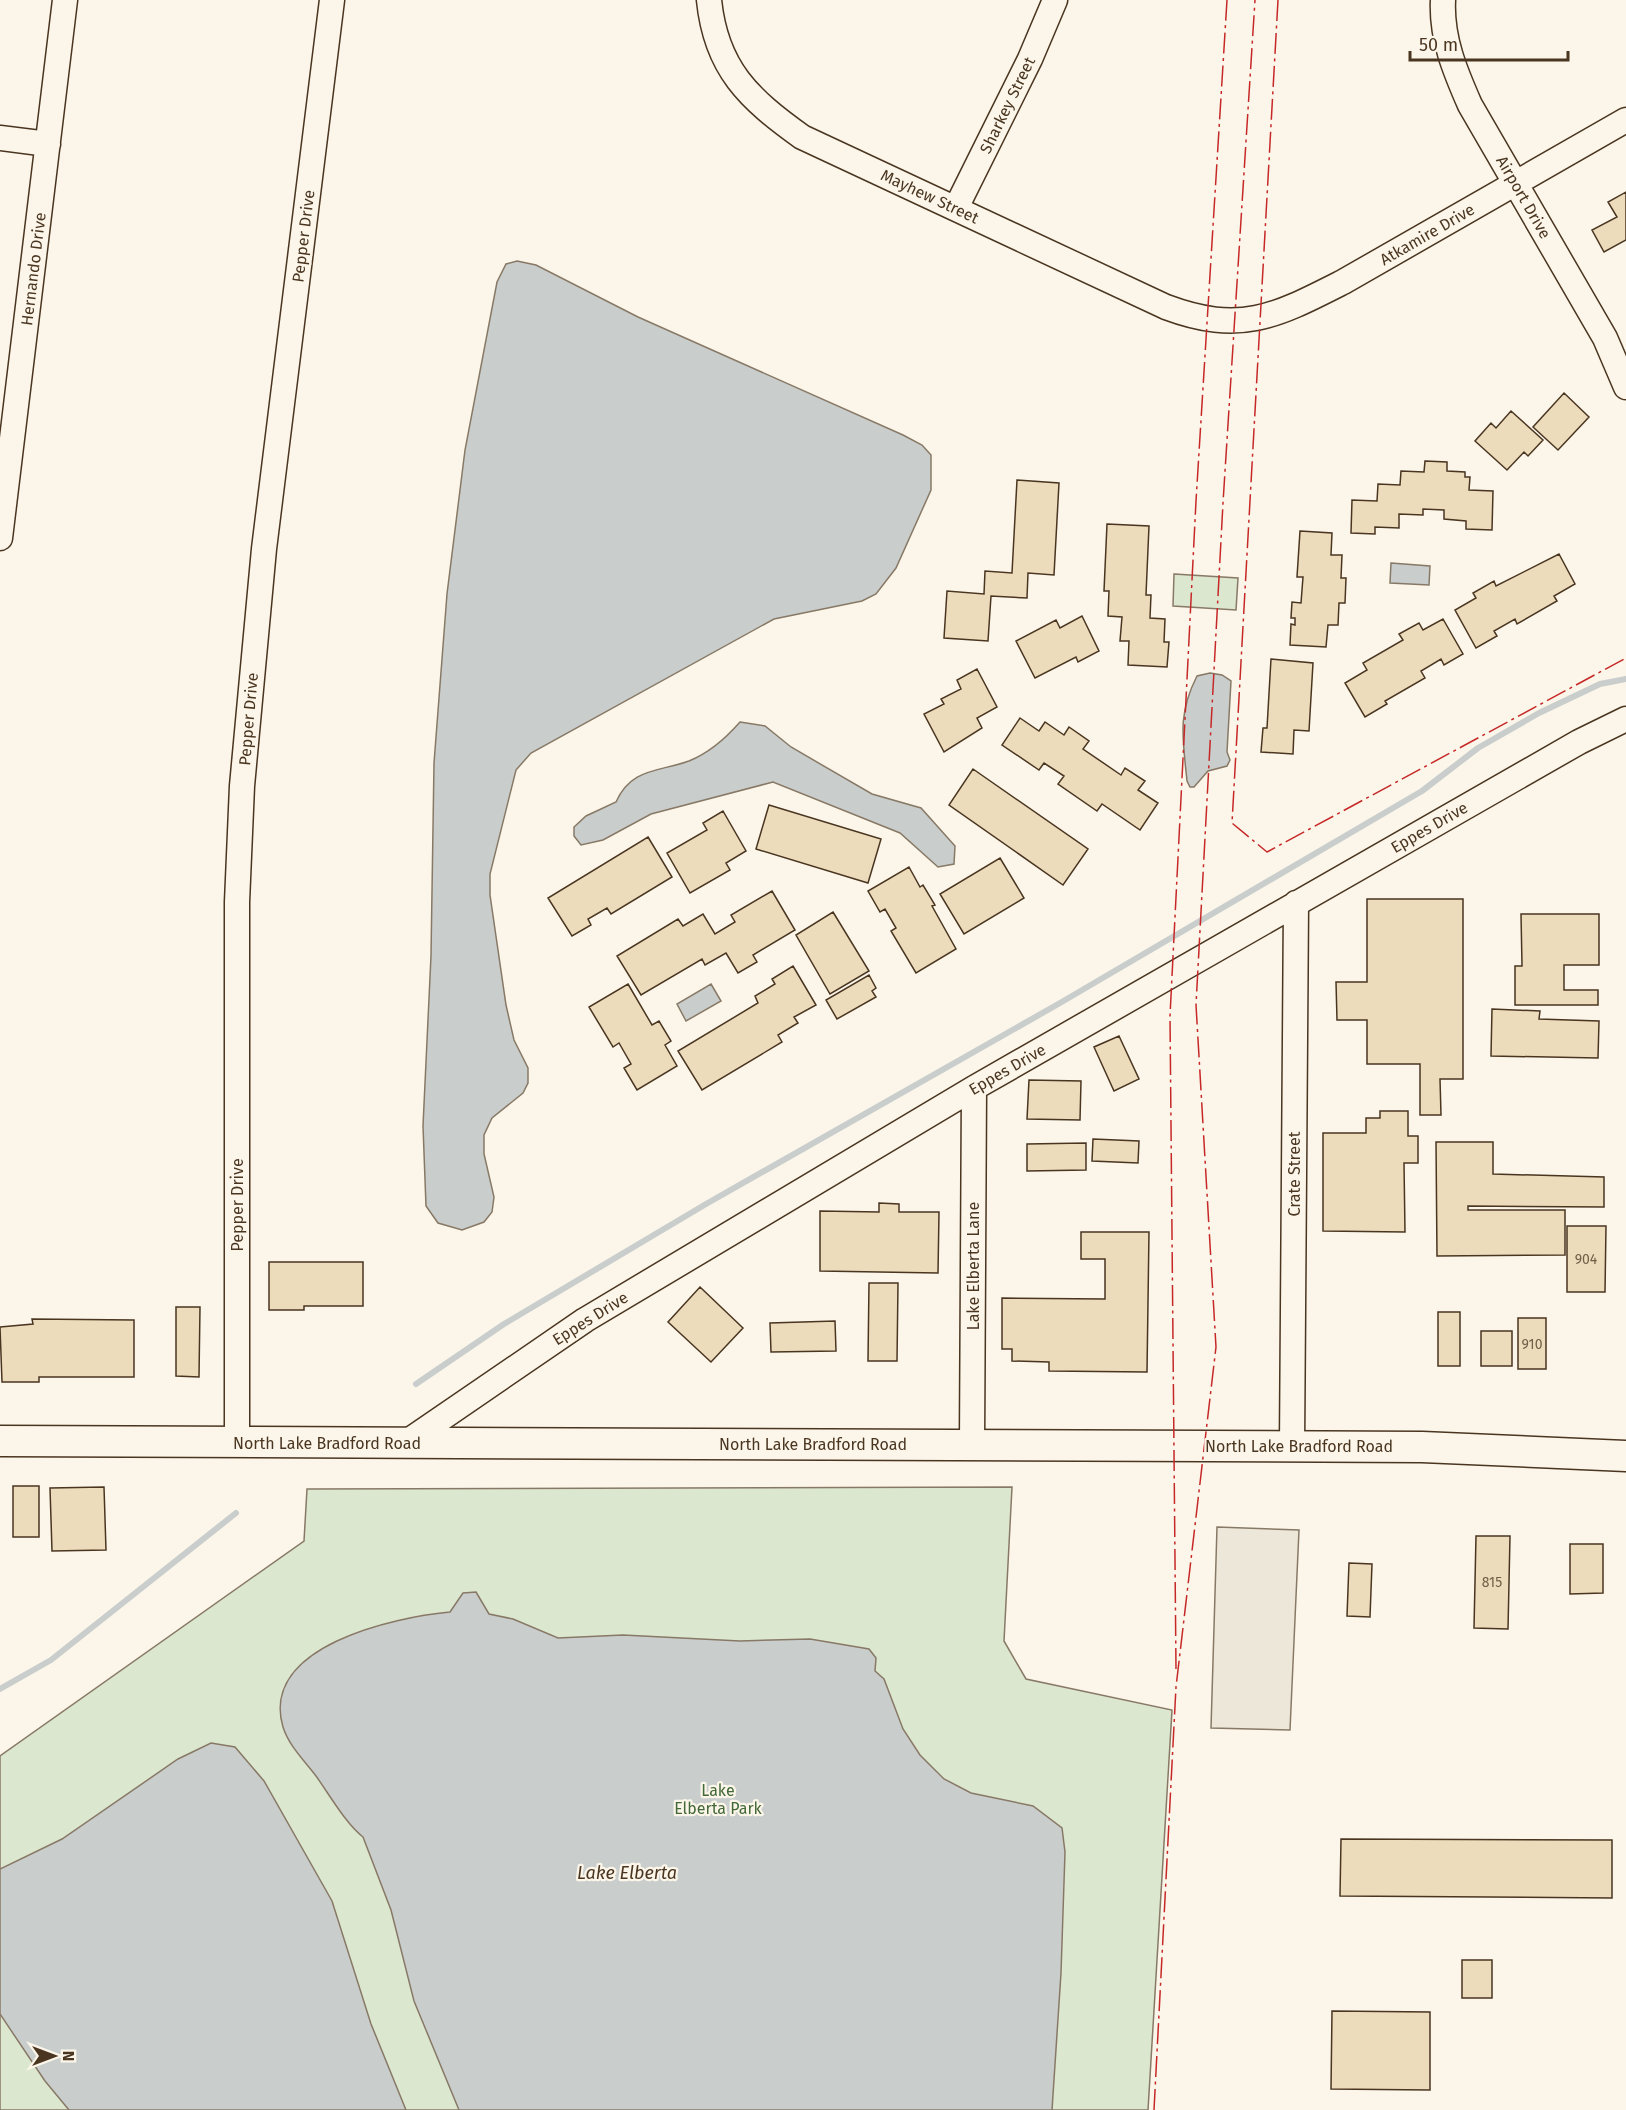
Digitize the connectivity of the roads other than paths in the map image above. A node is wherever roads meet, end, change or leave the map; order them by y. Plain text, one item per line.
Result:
1 (65, 0) edge
2 (332, 0) edge
3 (709, 0) edge
4 (1055, 0) edge
5 (1443, 0) edge
6 (1626, 120) edge
7 (0, 138) edge
8 (48, 144) junction
9 (1516, 183) junction
10 (956, 208) junction
11 (1217, 322) joint
12 (1626, 387) edge
13 (0, 538) edge
14 (1626, 719) edge
15 (1296, 903) junction
16 (974, 1088) junction
17 (0, 1441) edge
18 (237, 1443) junction
19 (404, 1444) junction
20 (972, 1444) junction
21 (1292, 1446) junction
22 (1626, 1456) edge

1 - 8 street, Hernando Drive
2 - 18 street, Pepper Drive
3 - 10 street, Mayhew Street
4 - 10 street, Sharkey Street
5 - 9 street, Airport Drive
6 - 9 street, Atkamire Drive
7 - 8 street
8 - 13 street, Hernando Drive
9 - 11 street, Atkamire Drive
9 - 12 street, Airport Drive
10 - 11 street, Mayhew Street
14 - 15 street, Eppes Drive
15 - 16 street, Eppes Drive
15 - 21 street, Crate Street
16 - 19 street, Eppes Drive
16 - 20 street, Lake Elberta Lane
17 - 18 main road, North Lake Bradford Road
18 - 19 main road, North Lake Bradford Road
19 - 20 main road, North Lake Bradford Road
20 - 21 main road, North Lake Bradford Road
21 - 22 main road, North Lake Bradford Road

